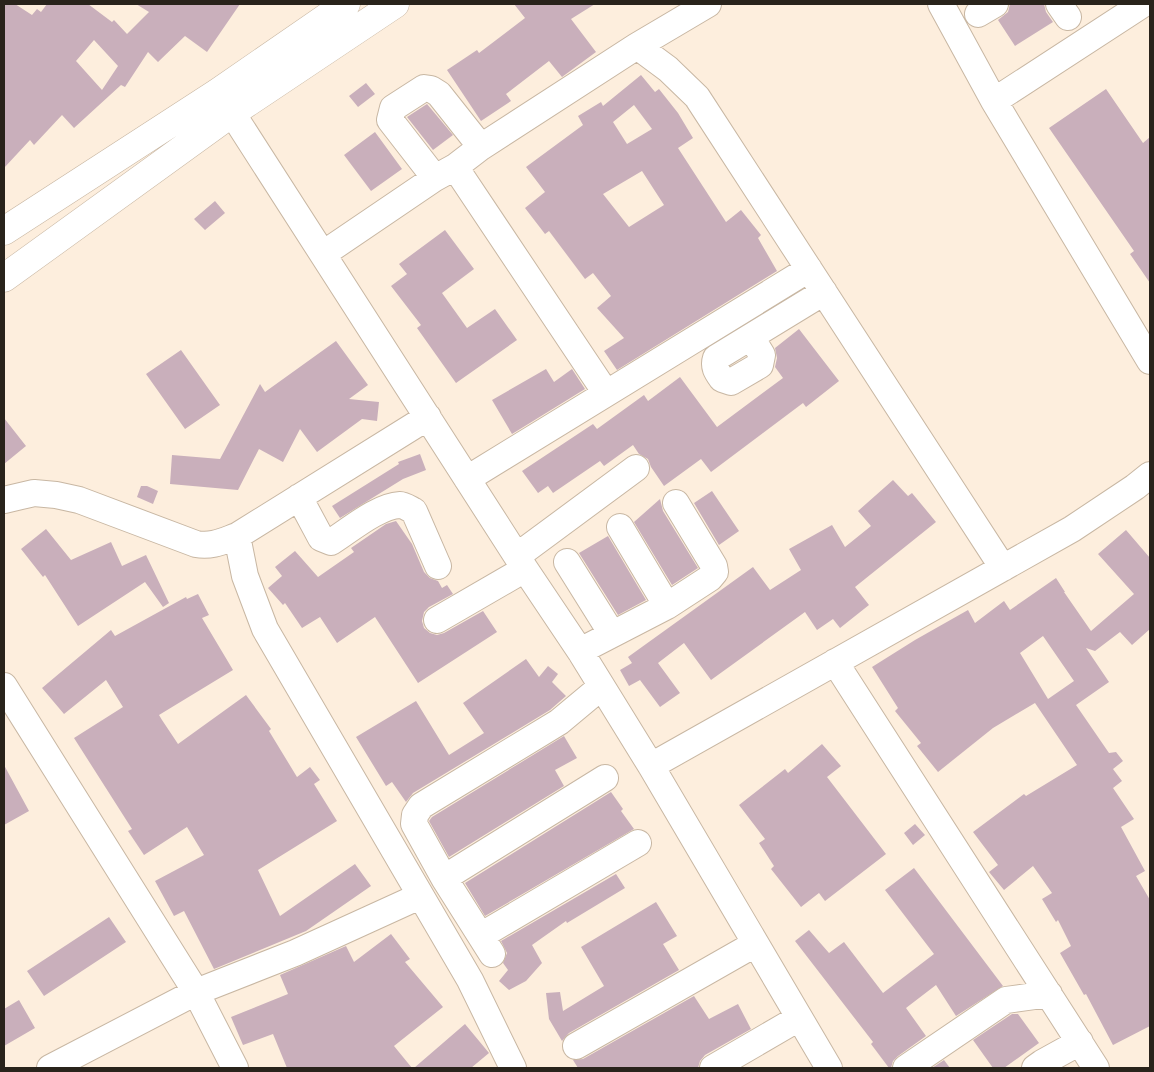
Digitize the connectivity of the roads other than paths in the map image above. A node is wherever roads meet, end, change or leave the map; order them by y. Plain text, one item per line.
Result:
1 (346, 4) edge
2 (395, 4) edge
3 (708, 4) edge
4 (942, 4) edge
5 (1143, 4) edge
6 (637, 46) junction
7 (994, 101) junction
8 (232, 113) junction
9 (481, 147) junction
10 (445, 172) junction
11 (5, 226) edge
12 (323, 254) junction
13 (809, 269) junction
14 (4, 278) edge
15 (824, 292) junction
16 (751, 337) dead end
17 (1150, 361) edge
18 (606, 393) junction
19 (428, 417) junction
20 (636, 468) dead end
21 (1150, 475) edge
22 (467, 479) junction
23 (300, 497) junction
24 (4, 500) edge
25 (676, 503) dead end
26 (620, 527) dead end
27 (237, 536) junction
28 (521, 562) junction
29 (567, 562) dead end
30 (438, 566) dead end
31 (1003, 568) junction
32 (667, 606) junction
33 (437, 620) dead end
34 (612, 634) junction
35 (580, 650) junction
36 (835, 662) junction
37 (4, 686) edge
38 (601, 687) junction
39 (651, 766) junction
40 (605, 778) dead end
41 (638, 843) dead end
42 (444, 878) junction
43 (420, 896) junction
44 (755, 944) junction
45 (196, 992) junction
46 (1049, 994) junction
47 (799, 1018) junction
48 (1080, 1042) junction
49 (576, 1046) dead end
50 (50, 1068) edge
51 (235, 1068) edge
52 (513, 1068) edge
53 (713, 1068) edge
54 (829, 1068) edge
55 (906, 1068) edge
56 (1035, 1068) edge
57 (1096, 1068) edge

1 - 11 main road
2 - 8 main road
3 - 6 street
4 - 7 street
5 - 7 street
6 - 9 street
6 - 13 street
7 - 17 street
8 - 12 street
8 - 14 main road
9 - 10 street
9 - 10 street
10 - 12 street
10 - 18 street
12 - 19 street
13 - 15 street
13 - 18 street
15 - 16 street
15 - 31 street
18 - 22 street
19 - 22 street
19 - 23 street
20 - 28 street
21 - 31 street
22 - 28 street
23 - 27 street
23 - 30 street
24 - 27 street
25 - 32 street
26 - 32 street
27 - 43 street
28 - 33 street
28 - 35 street
29 - 34 street
31 - 36 street
32 - 34 street
34 - 35 street
35 - 38 street
36 - 39 street
36 - 46 street
37 - 45 street
38 - 39 street
38 - 42 street
39 - 44 street
40 - 42 street
41 - 42 street
43 - 45 street
43 - 52 street
44 - 47 street
44 - 49 street
45 - 50 street
45 - 51 street
46 - 48 street
46 - 55 street
47 - 53 street
47 - 54 street
48 - 56 street
48 - 57 street

